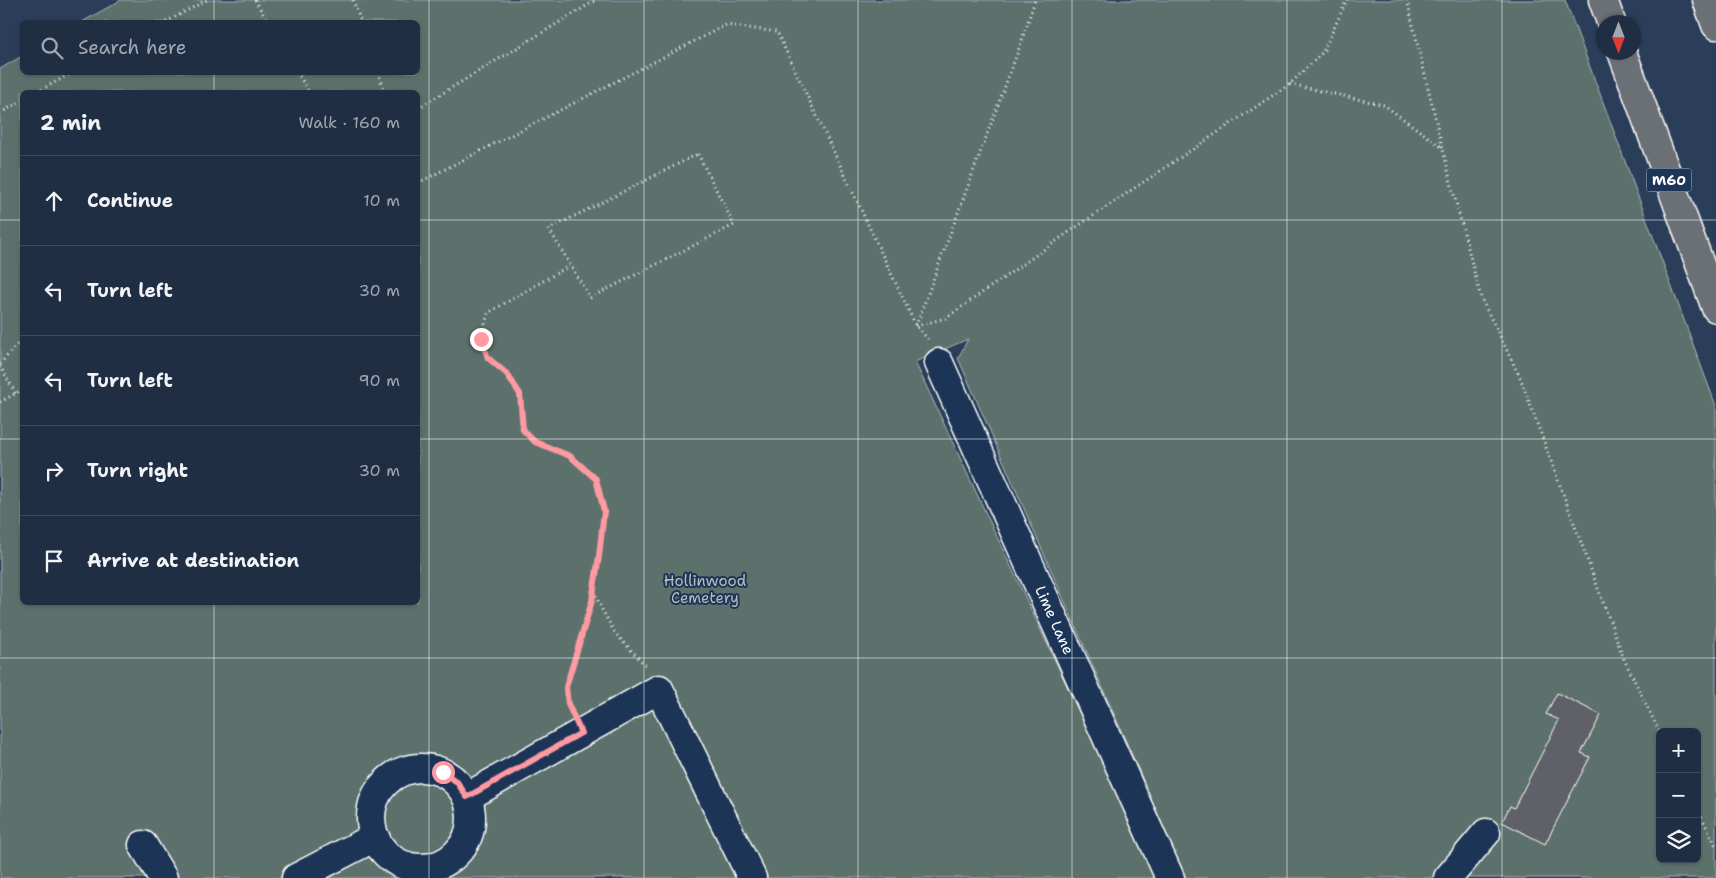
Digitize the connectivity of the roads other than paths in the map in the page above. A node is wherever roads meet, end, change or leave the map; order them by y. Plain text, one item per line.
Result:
1 (1602, 0) edge
2 (1707, 0) edge
3 (1608, 15) edge
4 (1716, 25) edge
5 (1625, 60) edge
6 (1716, 308) edge
7 (939, 363) road end
8 (467, 797) junction
9 (1486, 833) dead end
10 (375, 837) junction
11 (143, 845) dead end
12 (441, 872) edge
13 (163, 878) edge
14 (296, 878) edge
15 (752, 878) edge
16 (1170, 878) edge
17 (1448, 878) edge

1 - 3 highway
2 - 4 highway
5 - 6 highway, M60
7 - 16 street, Lime Lane
8 - 10 street
8 - 12 street
8 - 15 street
9 - 17 street
10 - 12 street
10 - 14 street
11 - 13 street

